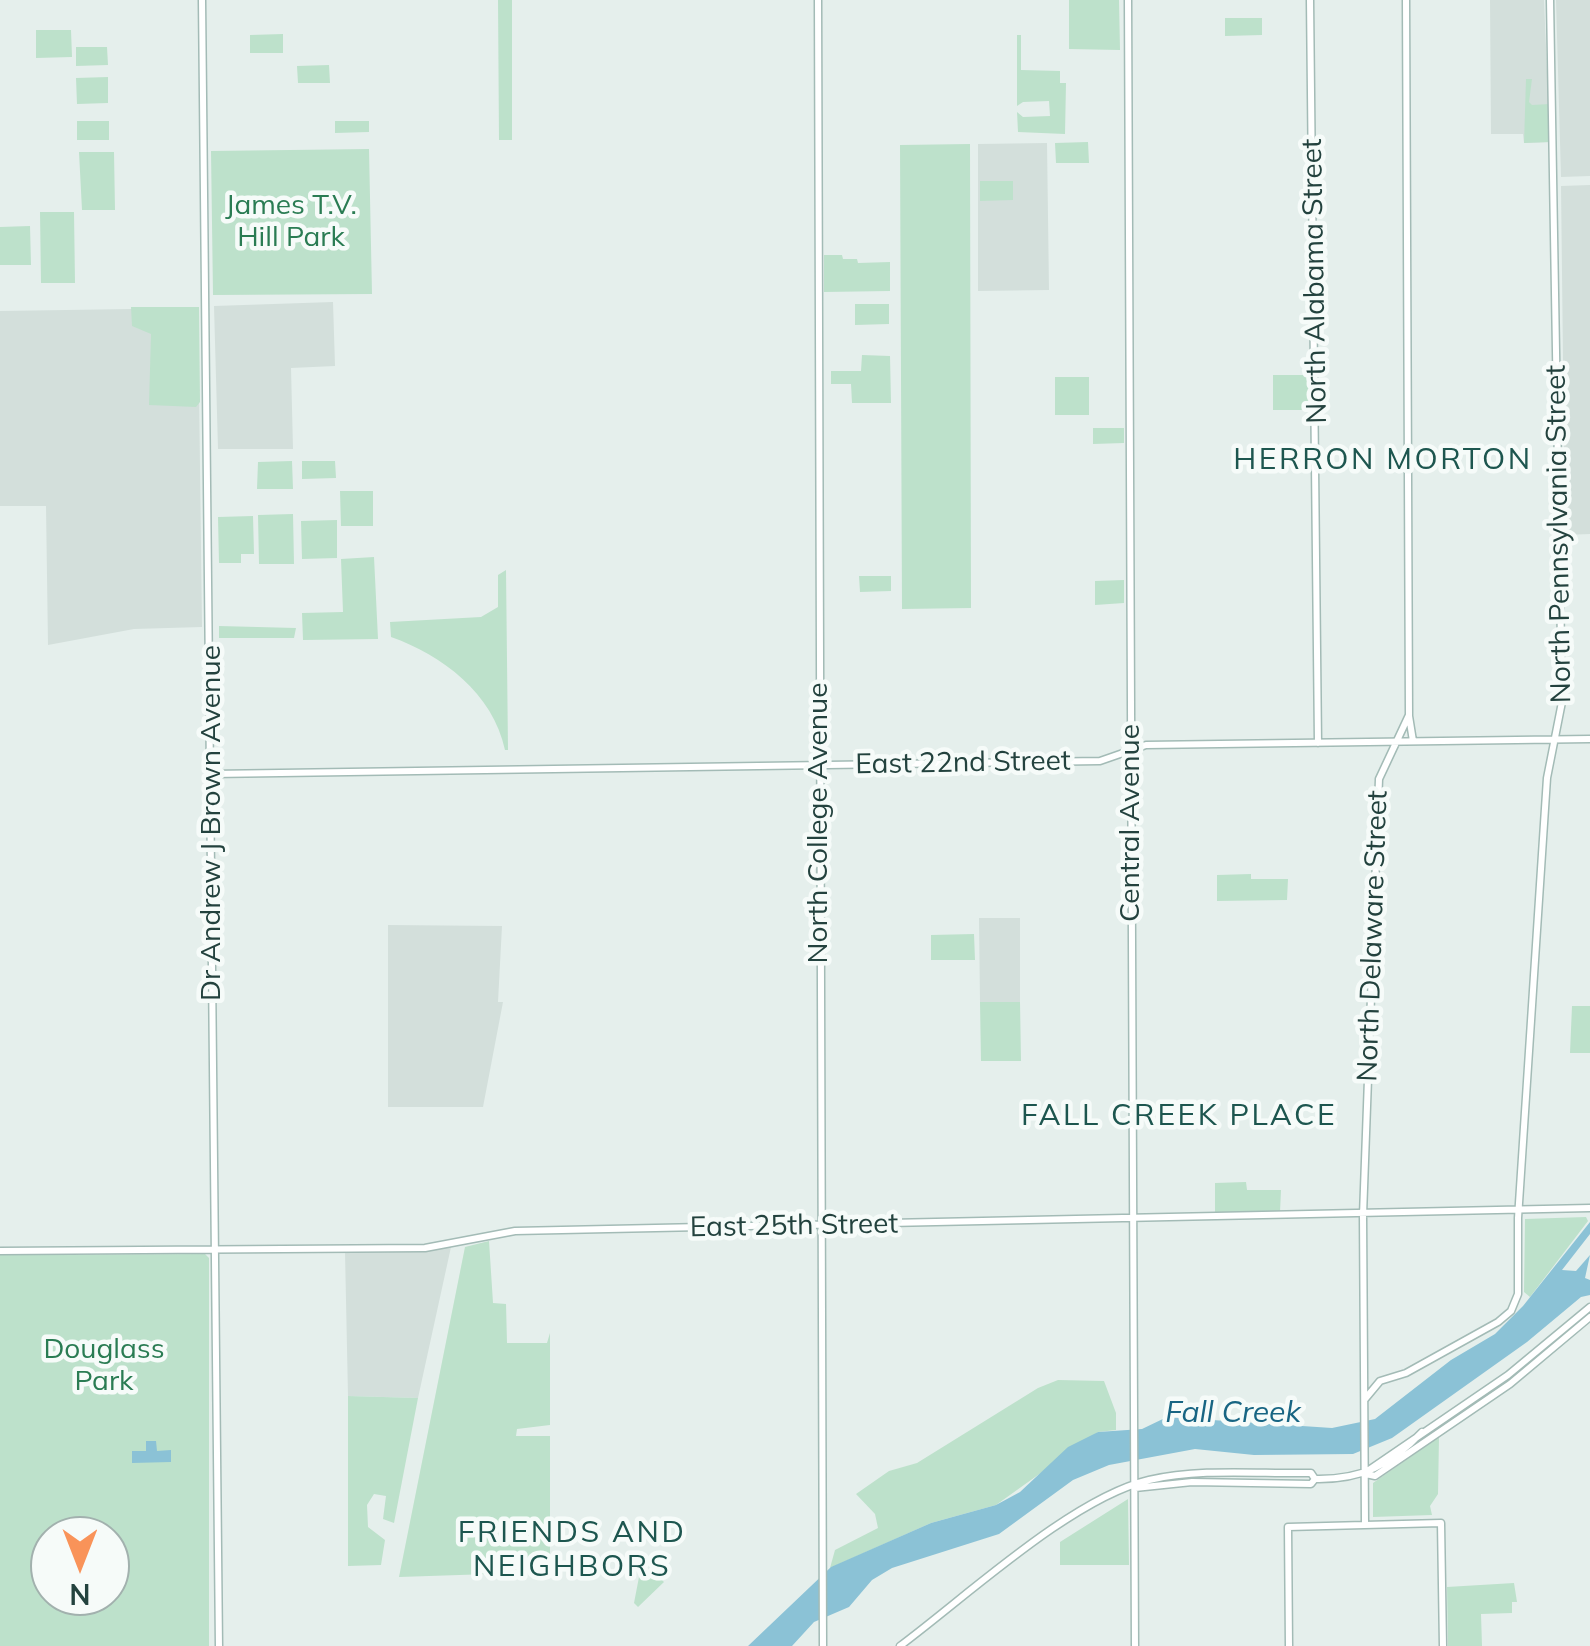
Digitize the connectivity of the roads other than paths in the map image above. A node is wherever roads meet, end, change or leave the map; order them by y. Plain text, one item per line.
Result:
1 (202, 0) edge
2 (818, 0) edge
3 (1128, 0) edge
4 (1310, 0) edge
5 (1406, 0) edge
6 (1550, 0) edge
7 (1409, 714) junction
8 (1590, 738) edge
9 (1556, 739) junction
10 (1396, 742) junction
11 (1414, 742) junction
12 (1318, 743) junction
13 (1130, 751) junction
14 (818, 766) junction
15 (212, 774) junction
16 (1590, 1208) edge
17 (1518, 1212) junction
18 (1363, 1215) junction
19 (1134, 1219) junction
20 (820, 1225) junction
21 (215, 1250) junction
22 (0, 1251) edge
23 (1590, 1306) edge
24 (1590, 1317) edge
25 (1364, 1372) junction
26 (1380, 1381) junction
27 (1365, 1401) junction
28 (1364, 1474) junction
29 (1134, 1488) junction
30 (1365, 1524) junction
31 (219, 1646) edge
32 (823, 1646) edge
33 (900, 1646) edge
34 (1135, 1646) edge
35 (1289, 1646) edge
36 (1443, 1646) edge

1 - 15 main road, Dr Andrew J Brown Avenue
2 - 14 main road, North College Avenue
3 - 13 main road, Central Avenue
4 - 12 main road, North Alabama Street
5 - 7 main road, North Delaware Street
6 - 9 main road, North Pennsylvania Street
7 - 10 main road, North Delaware Street
7 - 11 main road
8 - 9 main road, East 22nd Street
9 - 11 main road, East 22nd Street
9 - 17 main road, North Pennsylvania Street
10 - 11 main road, East 22nd Street
10 - 12 main road, East 22nd Street
10 - 18 main road, North Delaware Street
12 - 13 main road, East 22nd Street
13 - 14 main road, East 22nd Street
13 - 19 main road, Central Avenue
14 - 15 main road, East 22nd Street
14 - 20 main road, North College Avenue
15 - 21 main road, Dr Andrew J Brown Avenue
16 - 17 main road, East 25th Street
17 - 18 main road, East 25th Street
17 - 26 main road, North Pennsylvania Street
18 - 19 main road, East 25th Street
18 - 25 main road, North Delaware Street
19 - 20 main road, East 25th Street
19 - 29 main road, Central Avenue
20 - 21 main road, East 25th Street
20 - 32 main road, North College Avenue
21 - 22 main road, East 25th Street
21 - 31 main road, Dr Andrew J Brown Avenue
23 - 28 main road
24 - 28 main road
25 - 26 main road
25 - 27 main road, North Delaware Street
26 - 27 main road
27 - 28 main road, North Delaware Street
28 - 29 main road
28 - 30 main road, North Delaware Street
29 - 33 main road
29 - 34 main road, Central Avenue
30 - 35 main road
30 - 36 main road

